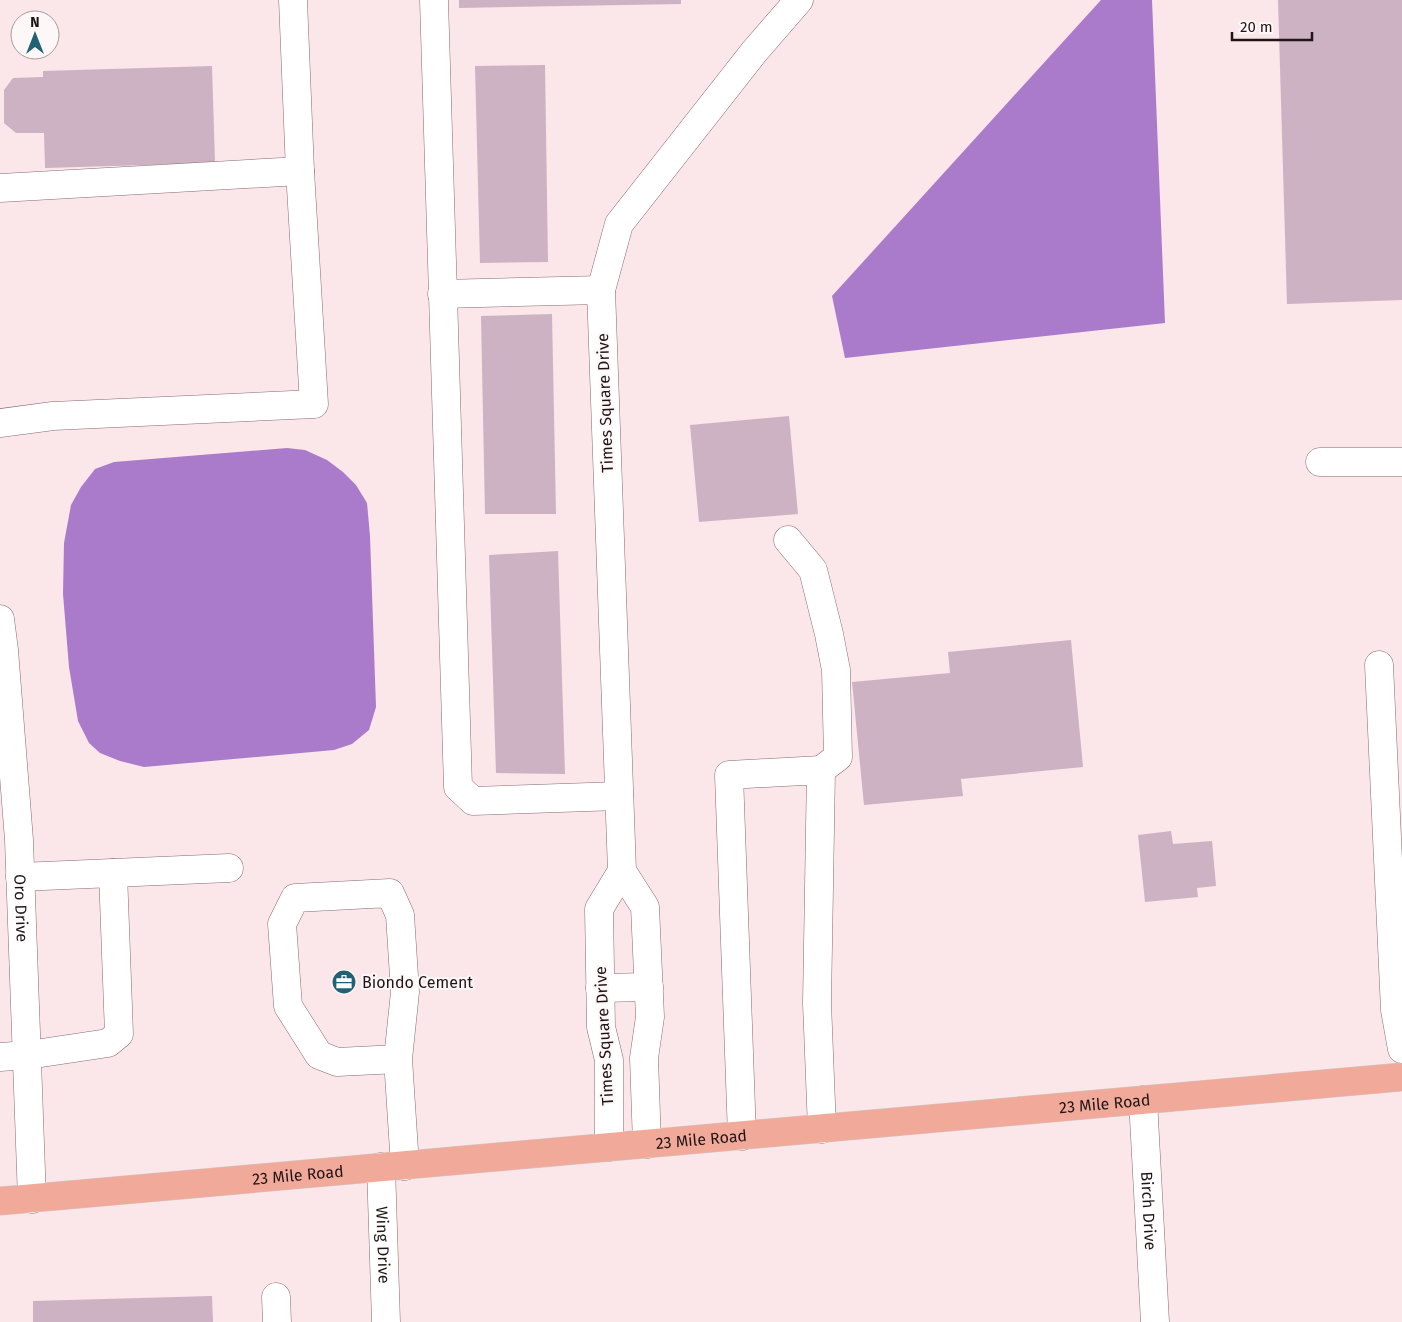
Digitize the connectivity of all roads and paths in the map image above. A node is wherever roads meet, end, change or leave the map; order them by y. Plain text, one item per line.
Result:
1 (293, 0) edge
2 (434, 0) edge
3 (799, 0) edge
4 (300, 171) junction
5 (0, 188) edge
6 (601, 290) junction
7 (442, 294) junction
8 (0, 423) edge
9 (1320, 462) dead end
10 (1402, 462) edge
11 (788, 540) dead end
12 (0, 619) edge
13 (1379, 665) dead end
14 (5, 718) edge
15 (821, 770) junction
16 (619, 796) junction
17 (229, 868) dead end
18 (622, 871) junction
19 (113, 873) junction
20 (20, 877) junction
21 (600, 988) junction
22 (649, 988) junction
23 (1402, 1049) edge
24 (28, 1055) junction
25 (0, 1057) edge
26 (398, 1059) junction
27 (1402, 1077) edge
28 (1143, 1100) junction
29 (822, 1129) junction
30 (742, 1136) junction
31 (647, 1144) junction
32 (609, 1148) junction
33 (393, 1166) junction
34 (32, 1199) junction
35 (0, 1201) edge
36 (386, 1322) edge
37 (1155, 1322) edge

1 - 4 street
2 - 7 street
3 - 6 street, Times Square Drive
4 - 5 street
4 - 8 street
6 - 7 street
6 - 16 street, Times Square Drive
7 - 16 street
9 - 10 street
11 - 15 street
12 - 14 street, Oro Drive
13 - 23 street
14 - 20 street, Oro Drive
15 - 29 street
15 - 30 street
16 - 18 street, Times Square Drive
17 - 19 street
18 - 21 street, Times Square Drive
18 - 22 street, Times Square Drive
19 - 20 street
19 - 24 street
20 - 24 street, Oro Drive
21 - 22 street
21 - 32 street, Times Square Drive
22 - 31 street, Times Square Drive
24 - 25 street
24 - 34 street, Oro Drive
26 - 26 street, Wing Drive
26 - 33 street, Wing Drive
27 - 28 main road, 23 Mile Road
28 - 29 main road, 23 Mile Road
28 - 37 street, Birch Drive
29 - 30 main road, 23 Mile Road
30 - 31 main road, 23 Mile Road
31 - 32 main road, 23 Mile Road
32 - 33 main road, 23 Mile Road
33 - 34 main road, 23 Mile Road
33 - 36 street, Wing Drive
34 - 35 main road, 23 Mile Road

